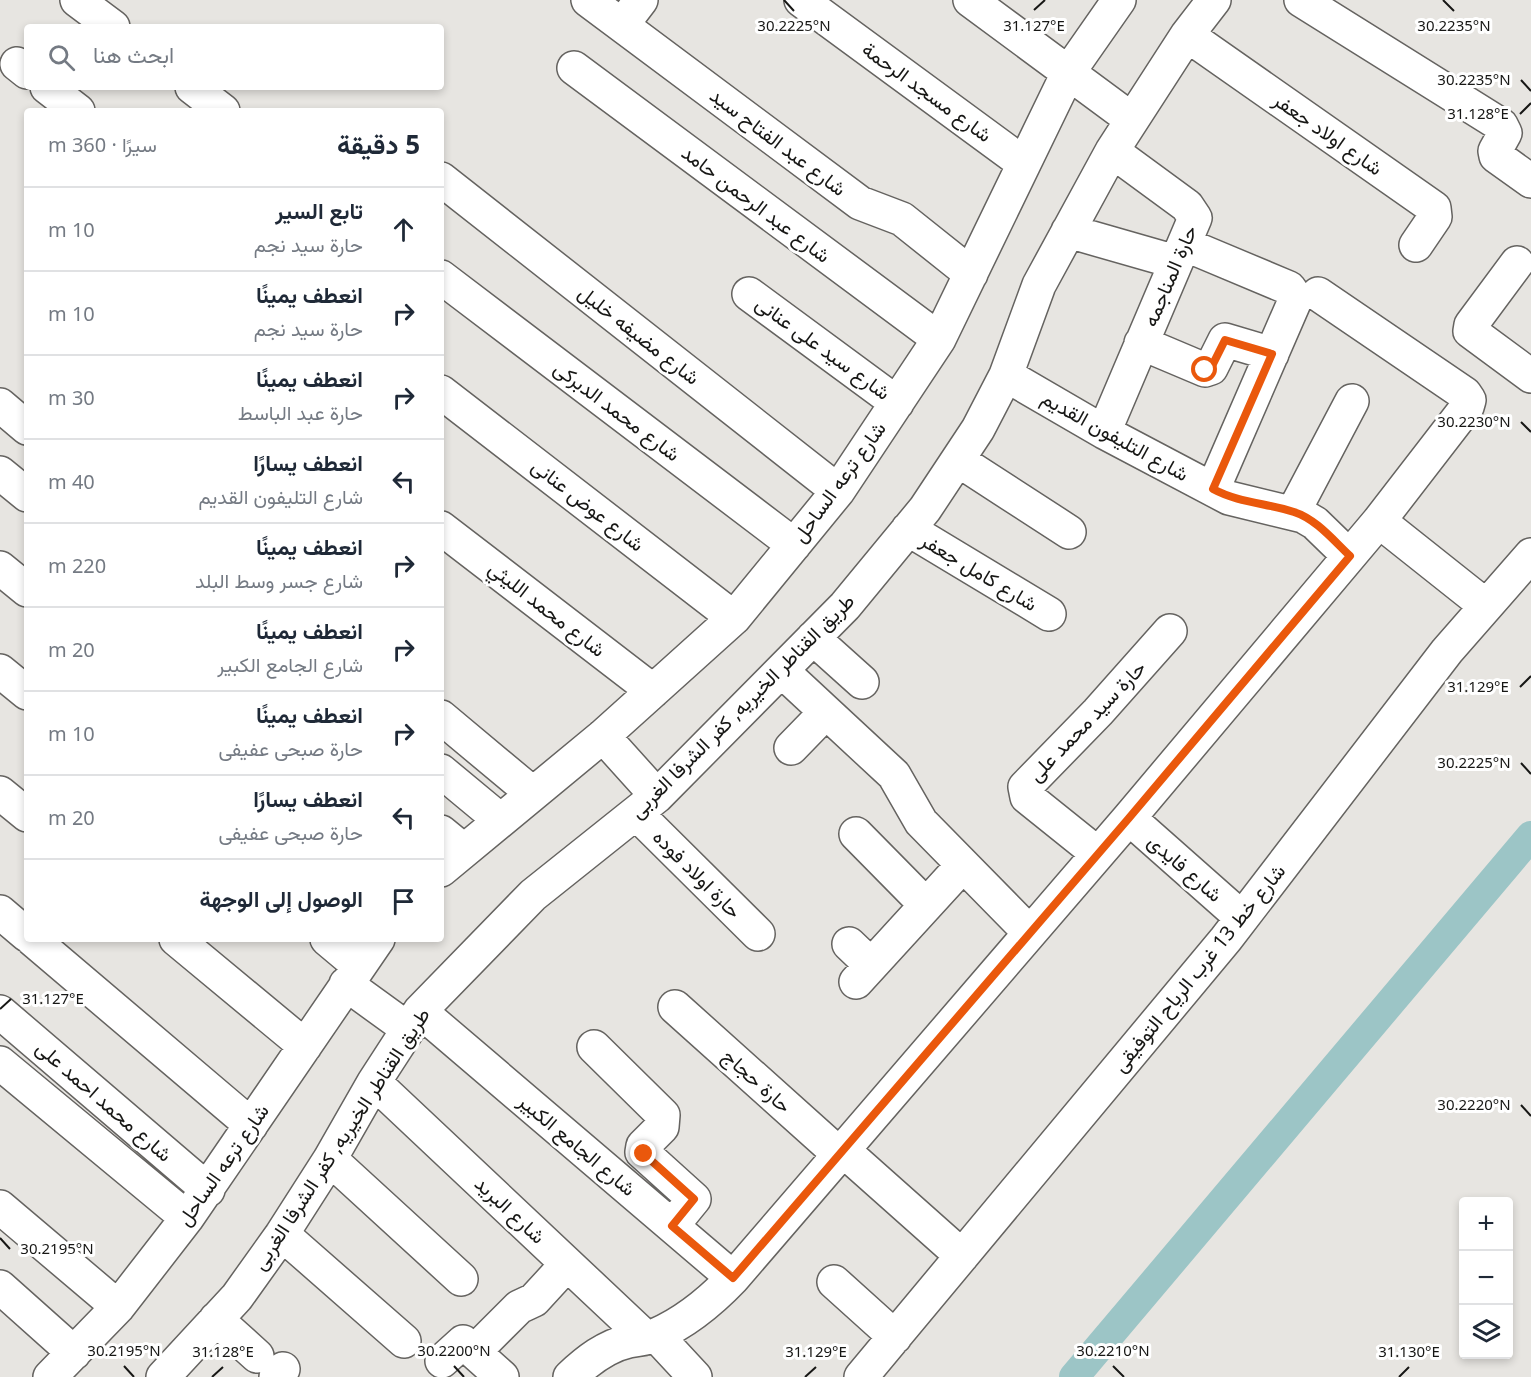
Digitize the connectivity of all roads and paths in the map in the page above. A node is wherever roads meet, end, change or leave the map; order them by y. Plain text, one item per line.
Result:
1 (78, 0) edge
2 (588, 0) edge
3 (801, 0) edge
4 (970, 0) edge
5 (1119, 0) edge
6 (1214, 0) edge
7 (1301, 0) edge
8 (631, 13) edge
9 (109, 24) edge
10 (1187, 35) junction
11 (574, 68) dead end
12 (1068, 73) junction
13 (51, 90) edge
14 (196, 90) edge
15 (74, 108) edge
16 (219, 108) edge
17 (1131, 119) junction
18 (1112, 151) junction
19 (1023, 163) junction
20 (444, 181) edge
21 (1531, 181) edge
22 (1068, 231) junction
23 (1416, 244) dead end
24 (1180, 253) junction
25 (1517, 263) dead end
26 (971, 274) junction
27 (444, 279) edge
28 (749, 294) dead end
29 (1306, 298) junction
30 (939, 339) junction
31 (1142, 343) junction
32 (1272, 354) junction
33 (1006, 375) junction
34 (1531, 376) edge
35 (444, 394) edge
36 (1352, 401) dead end
37 (897, 403) junction
38 (0, 405) edge
39 (24, 425) edge
40 (1104, 432) junction
41 (958, 460) junction
42 (0, 473) edge
43 (1213, 489) junction
44 (838, 491) junction
45 (24, 493) edge
46 (1294, 512) junction
47 (1379, 521) junction
48 (908, 529) junction
49 (444, 530) edge
50 (1070, 532) dead end
51 (794, 545) junction
52 (1531, 555) edge
53 (1350, 556) junction
54 (0, 568) edge
55 (24, 588) edge
56 (1486, 606) junction
57 (1049, 615) dead end
58 (734, 618) junction
59 (1170, 632) dead end
60 (813, 638) junction
61 (0, 671) edge
62 (782, 671) junction
63 (862, 682) dead end
64 (24, 691) edge
65 (653, 691) junction
66 (826, 712) junction
67 (444, 720) edge
68 (603, 736) junction
69 (791, 748) dead end
70 (444, 773) edge
71 (0, 793) edge
72 (532, 793) junction
73 (647, 805) junction
74 (24, 813) edge
75 (1129, 818) junction
76 (500, 820) junction
77 (856, 834) dead end
78 (448, 851) edge
79 (1098, 854) junction
80 (963, 865) junction
81 (926, 905) junction
82 (0, 912) edge
83 (1242, 918) junction
84 (24, 932) edge
85 (1030, 933) junction
86 (758, 934) dead end
87 (36, 942) edge
88 (180, 942) edge
89 (329, 942) edge
90 (376, 942) edge
91 (858, 964) dead end
92 (352, 974) junction
93 (675, 1007) dead end
94 (0, 1012) edge
95 (414, 1020) junction
96 (305, 1046) junction
97 (594, 1047) dead end
98 (0, 1063) edge
99 (374, 1082) junction
100 (251, 1125) junction
101 (842, 1153) junction
102 (330, 1159) junction
103 (208, 1190) junction
104 (0, 1207) edge
105 (187, 1218) junction
106 (672, 1226) junction
107 (282, 1234) junction
108 (962, 1256) junction
109 (567, 1264) junction
110 (733, 1278) junction
111 (461, 1279) dead end
112 (834, 1282) dead end
113 (0, 1287) edge
114 (118, 1307) junction
115 (216, 1319) junction
116 (895, 1336) junction
117 (651, 1337) junction
118 (404, 1341) dead end
119 (475, 1351) junction
120 (74, 1353) junction
121 (442, 1361) dead end
122 (272, 1367) edge
123 (172, 1374) edge
124 (50, 1377) edge
125 (502, 1377) edge
126 (570, 1377) edge
127 (695, 1377) edge
128 (861, 1377) edge

1 - 9 street
2 - 8 street, شارع عبد الفتاح سيد
3 - 19 street, شارع مسجد الرحمة
4 - 12 street
5 - 12 street, شارع ترعه الساحل
6 - 10 street, طريق القناطر الخيريه, كفر الشرفا الغربى
7 - 21 street
8 - 26 street, شارع عبد الفتاح سيد
10 - 17 street, طريق القناطر الخيريه, كفر الشرفا الغربى
10 - 23 street, شارع اولاد جعفر
11 - 30 street, شارع عبد الرحمن حامد
12 - 17 street
12 - 19 street, شارع ترعه الساحل
13 - 15 street
14 - 16 street
17 - 18 street, طريق القناطر الخيريه, كفر الشرفا الغربى
18 - 22 street, طريق القناطر الخيريه, كفر الشرفا الغربى
18 - 24 street, حارة المناجمه
19 - 26 street, شارع ترعه الساحل
20 - 44 street, شارع مضيفه خليل
22 - 24 street
22 - 33 street, طريق القناطر الخيريه, كفر الشرفا الغربى
24 - 29 street
24 - 31 street, حارة المناجمه
25 - 34 street
26 - 30 street, شارع ترعه الساحل
27 - 51 street, شارع محمد الدبركى
28 - 37 street, شارع سيد على عنانى
29 - 32 street
29 - 47 street
30 - 37 street, شارع ترعه الساحل
31 - 32 street
31 - 40 street, حارة المناجمه
32 - 43 street
33 - 40 street, شارع التليفون القديم
33 - 41 street, طريق القناطر الخيريه, كفر الشرفا الغربى
35 - 58 street, شارع عوض عنانى
36 - 46 street
37 - 44 street, شارع ترعه الساحل
38 - 39 street
40 - 43 street, شارع التليفون القديم
41 - 48 street, طريق القناطر الخيريه, كفر الشرفا الغربى
41 - 50 street
42 - 45 street
43 - 46 street, شارع التليفون القديم
44 - 51 street, شارع ترعه الساحل
46 - 53 street, شارع التليفون القديم
47 - 53 street
47 - 56 street
48 - 57 street, شارع كامل جعفر
48 - 60 street, طريق القناطر الخيريه, كفر الشرفا الغربى
49 - 65 street, شارع محمد الليثي
51 - 58 street, شارع ترعه الساحل
52 - 56 street, شارع خط 13 غرب الرياح التوفيقى
53 - 75 street
54 - 55 street
56 - 83 street, شارع خط 13 غرب الرياح التوفيقى
58 - 65 street, شارع ترعه الساحل
59 - 79 street, حارة سيد محمد على
60 - 62 street, طريق القناطر الخيريه, كفر الشرفا الغربى
60 - 63 street
61 - 64 street
62 - 66 street
62 - 73 street, طريق القناطر الخيريه, كفر الشرفا الغربى
65 - 68 street, شارع ترعه الساحل
66 - 69 street
66 - 80 street
67 - 72 street
68 - 72 street, شارع ترعه الساحل
68 - 73 street, حارة اولاد فوده
70 - 76 street
71 - 74 street
72 - 76 street, شارع ترعه الساحل
73 - 86 street, حارة اولاد فوده
73 - 95 street, طريق القناطر الخيريه, كفر الشرفا الغربى
75 - 79 street
75 - 83 street, شارع فايدى
76 - 78 street, شارع ترعه الساحل
77 - 81 street
79 - 85 street
80 - 81 street
80 - 85 street
81 - 91 street
82 - 84 street
83 - 108 street, شارع خط 13 غرب الرياح التوفيقى
85 - 101 street
87 - 100 street
88 - 96 street
89 - 92 street, شارع الجامع الكبير
90 - 92 street, شارع ترعه الساحل
92 - 95 street, شارع الجامع الكبير
92 - 96 street, شارع ترعه الساحل
93 - 101 street, حارة حجاج
94 - 103 street, شارع محمد احمد على
95 - 99 street, طريق القناطر الخيريه, كفر الشرفا الغربى
95 - 106 street, شارع الجامع الكبير
96 - 100 street, شارع ترعه الساحل
97 - 106 street
98 - 105 street
99 - 102 street, طريق القناطر الخيريه, كفر الشرفا الغربى
99 - 109 street, شارع البريد
100 - 103 street, شارع ترعه الساحل
101 - 108 street, حارة حجاج
101 - 110 street
102 - 107 street, طريق القناطر الخيريه, كفر الشرفا الغربى
102 - 111 street
103 - 105 street, شارع ترعه الساحل
104 - 114 street
105 - 114 street, شارع ترعه الساحل
106 - 110 street, شارع الجامع الكبير
107 - 115 street, طريق القناطر الخيريه, كفر الشرفا الغربى
107 - 118 street
108 - 116 street, شارع خط 13 غرب الرياح التوفيقى
109 - 117 street, شارع البريد
109 - 119 street
110 - 117 street
112 - 116 street
113 - 120 street
114 - 120 street, شارع ترعه الساحل
115 - 122 street
115 - 123 street, طريق القناطر الخيريه, كفر الشرفا الغربى
116 - 128 street, شارع خط 13 غرب الرياح التوفيقى
117 - 126 street
117 - 127 street, شارع البريد
119 - 121 street
119 - 125 street
120 - 124 street, شارع ترعه الساحل

